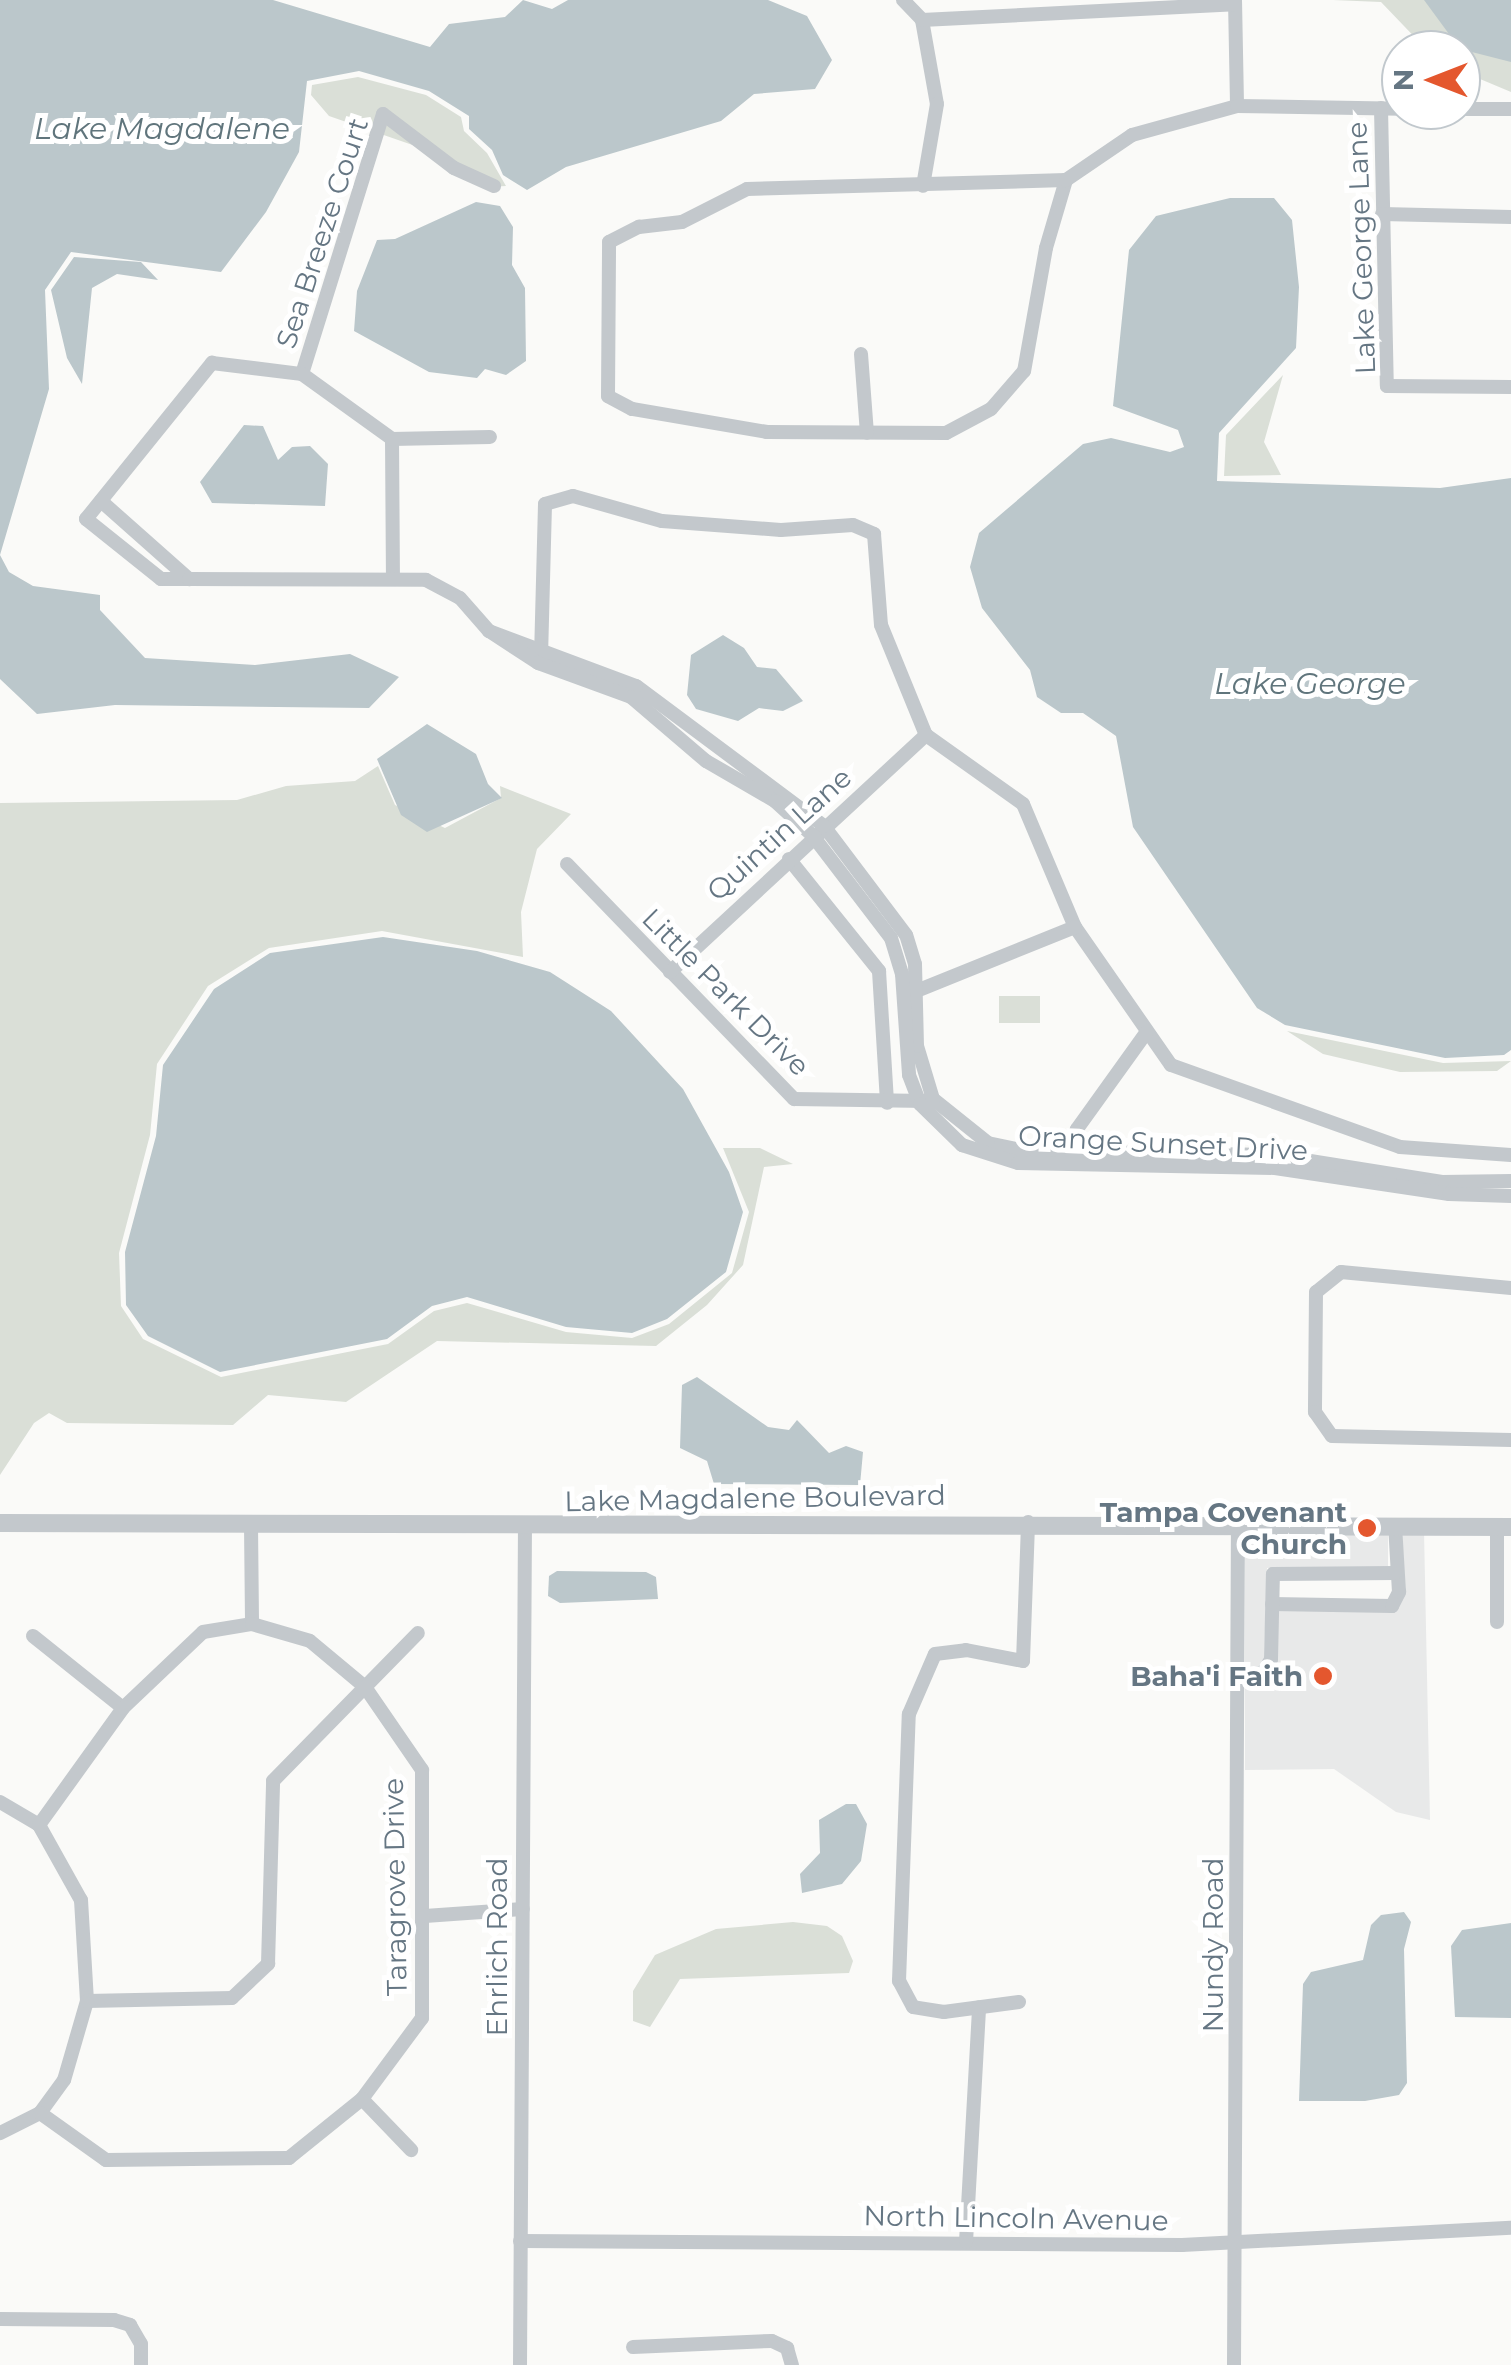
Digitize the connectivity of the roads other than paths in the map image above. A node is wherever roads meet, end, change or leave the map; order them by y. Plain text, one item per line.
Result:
1 (903, 0) edge
2 (1235, 2) edge
3 (922, 20) junction
4 (1237, 106) junction
5 (1381, 108) edge
6 (1481, 109) edge
7 (1511, 110) edge
8 (1381, 130) edge
9 (1066, 180) junction
10 (494, 186) dead end
11 (922, 186) junction
12 (1382, 214) junction
13 (1511, 217) edge
14 (861, 354) dead end
15 (302, 374) junction
16 (1511, 387) edge
17 (867, 433) junction
18 (490, 436) dead end
19 (392, 440) junction
20 (101, 501) junction
21 (393, 577) junction
22 (189, 579) junction
23 (541, 658) junction
24 (926, 735) junction
25 (819, 831) junction
26 (789, 858) junction
27 (567, 864) dead end
28 (1076, 927) junction
29 (670, 972) junction
30 (910, 994) junction
31 (1146, 1032) junction
32 (927, 1102) junction
33 (886, 1103) junction
34 (1400, 1147) junction
35 (1511, 1155) edge
36 (1068, 1159) junction
37 (1393, 1181) junction
38 (1511, 1181) edge
39 (1511, 1196) edge
40 (1511, 1288) edge
41 (1511, 1440) edge
42 (1028, 1522) junction
43 (0, 1523) edge
44 (1238, 1524) junction
45 (251, 1525) junction
46 (1395, 1525) junction
47 (1504, 1527) edge
48 (526, 1528) junction
49 (1395, 1573) junction
50 (1272, 1604) junction
51 (1498, 1622) dead end
52 (252, 1624) junction
53 (418, 1633) dead end
54 (33, 1636) dead end
55 (1238, 1674) junction
56 (365, 1687) junction
57 (123, 1708) junction
58 (0, 1802) edge
59 (39, 1825) junction
60 (522, 1909) junction
61 (426, 1916) junction
62 (87, 2001) junction
63 (1019, 2002) dead end
64 (979, 2007) junction
65 (362, 2099) junction
66 (40, 2113) junction
67 (0, 2133) edge
68 (411, 2150) dead end
69 (1511, 2228) edge
70 (1236, 2240) junction
71 (520, 2241) junction
72 (966, 2242) junction
73 (0, 2320) edge
74 (633, 2347) dead end
75 (141, 2365) edge
76 (520, 2365) edge
77 (792, 2365) edge
78 (1234, 2365) edge

1 - 3 street
2 - 3 street
2 - 4 street
3 - 11 street
4 - 5 street
4 - 9 street
6 - 7 street
8 - 12 street, Lake George Lane
9 - 11 street
9 - 17 street
10 - 15 street, Sea Breeze Court
11 - 17 street
12 - 13 street
12 - 16 street, Lake George Lane
14 - 17 street
15 - 19 street
15 - 20 street
18 - 19 street
19 - 21 street
20 - 22 street
20 - 22 street
21 - 22 street
21 - 23 street
23 - 24 street
23 - 25 street
24 - 25 street, Quintin Lane
24 - 28 street
25 - 26 street, Quintin Lane
25 - 30 street
26 - 29 street, Quintin Lane
26 - 33 street
27 - 29 street, Little Park Drive
28 - 30 street
28 - 31 street
29 - 33 street, Little Park Drive
30 - 32 street
31 - 34 street
31 - 36 street
32 - 33 street, Little Park Drive
32 - 36 street, Orange Sunset Drive
34 - 35 street
34 - 37 street
36 - 37 street, Orange Sunset Drive
37 - 38 street, Orange Sunset Drive
37 - 39 street, Orange Sunset Drive
40 - 41 street
42 - 44 street, Lake Magdalene Boulevard
42 - 48 street, Lake Magdalene Boulevard
42 - 64 street
43 - 45 street, Lake Magdalene Boulevard
44 - 46 street, Lake Magdalene Boulevard
44 - 55 street, Nundy Road
45 - 48 street, Lake Magdalene Boulevard
45 - 52 street
46 - 47 street, Lake Magdalene Boulevard
46 - 49 street
47 - 51 street
48 - 60 street, Ehrlich Road
49 - 50 street
49 - 50 street
50 - 55 street
52 - 56 street, Taragrove Drive
52 - 57 street, Taragrove Drive
53 - 56 street
54 - 57 street
55 - 70 street, Nundy Road
56 - 61 street, Taragrove Drive
56 - 62 street
57 - 59 street, Taragrove Drive
58 - 59 street
59 - 62 street
60 - 61 street
60 - 71 street, Ehrlich Road
61 - 65 street, Taragrove Drive
62 - 66 street
63 - 64 street
64 - 72 street
65 - 66 street, Taragrove Drive
65 - 68 street
66 - 67 street
69 - 70 street, North Lincoln Avenue
70 - 72 street, North Lincoln Avenue
70 - 78 street, Nundy Road
71 - 72 street, North Lincoln Avenue
71 - 76 street, Ehrlich Road
73 - 75 street
74 - 77 street

